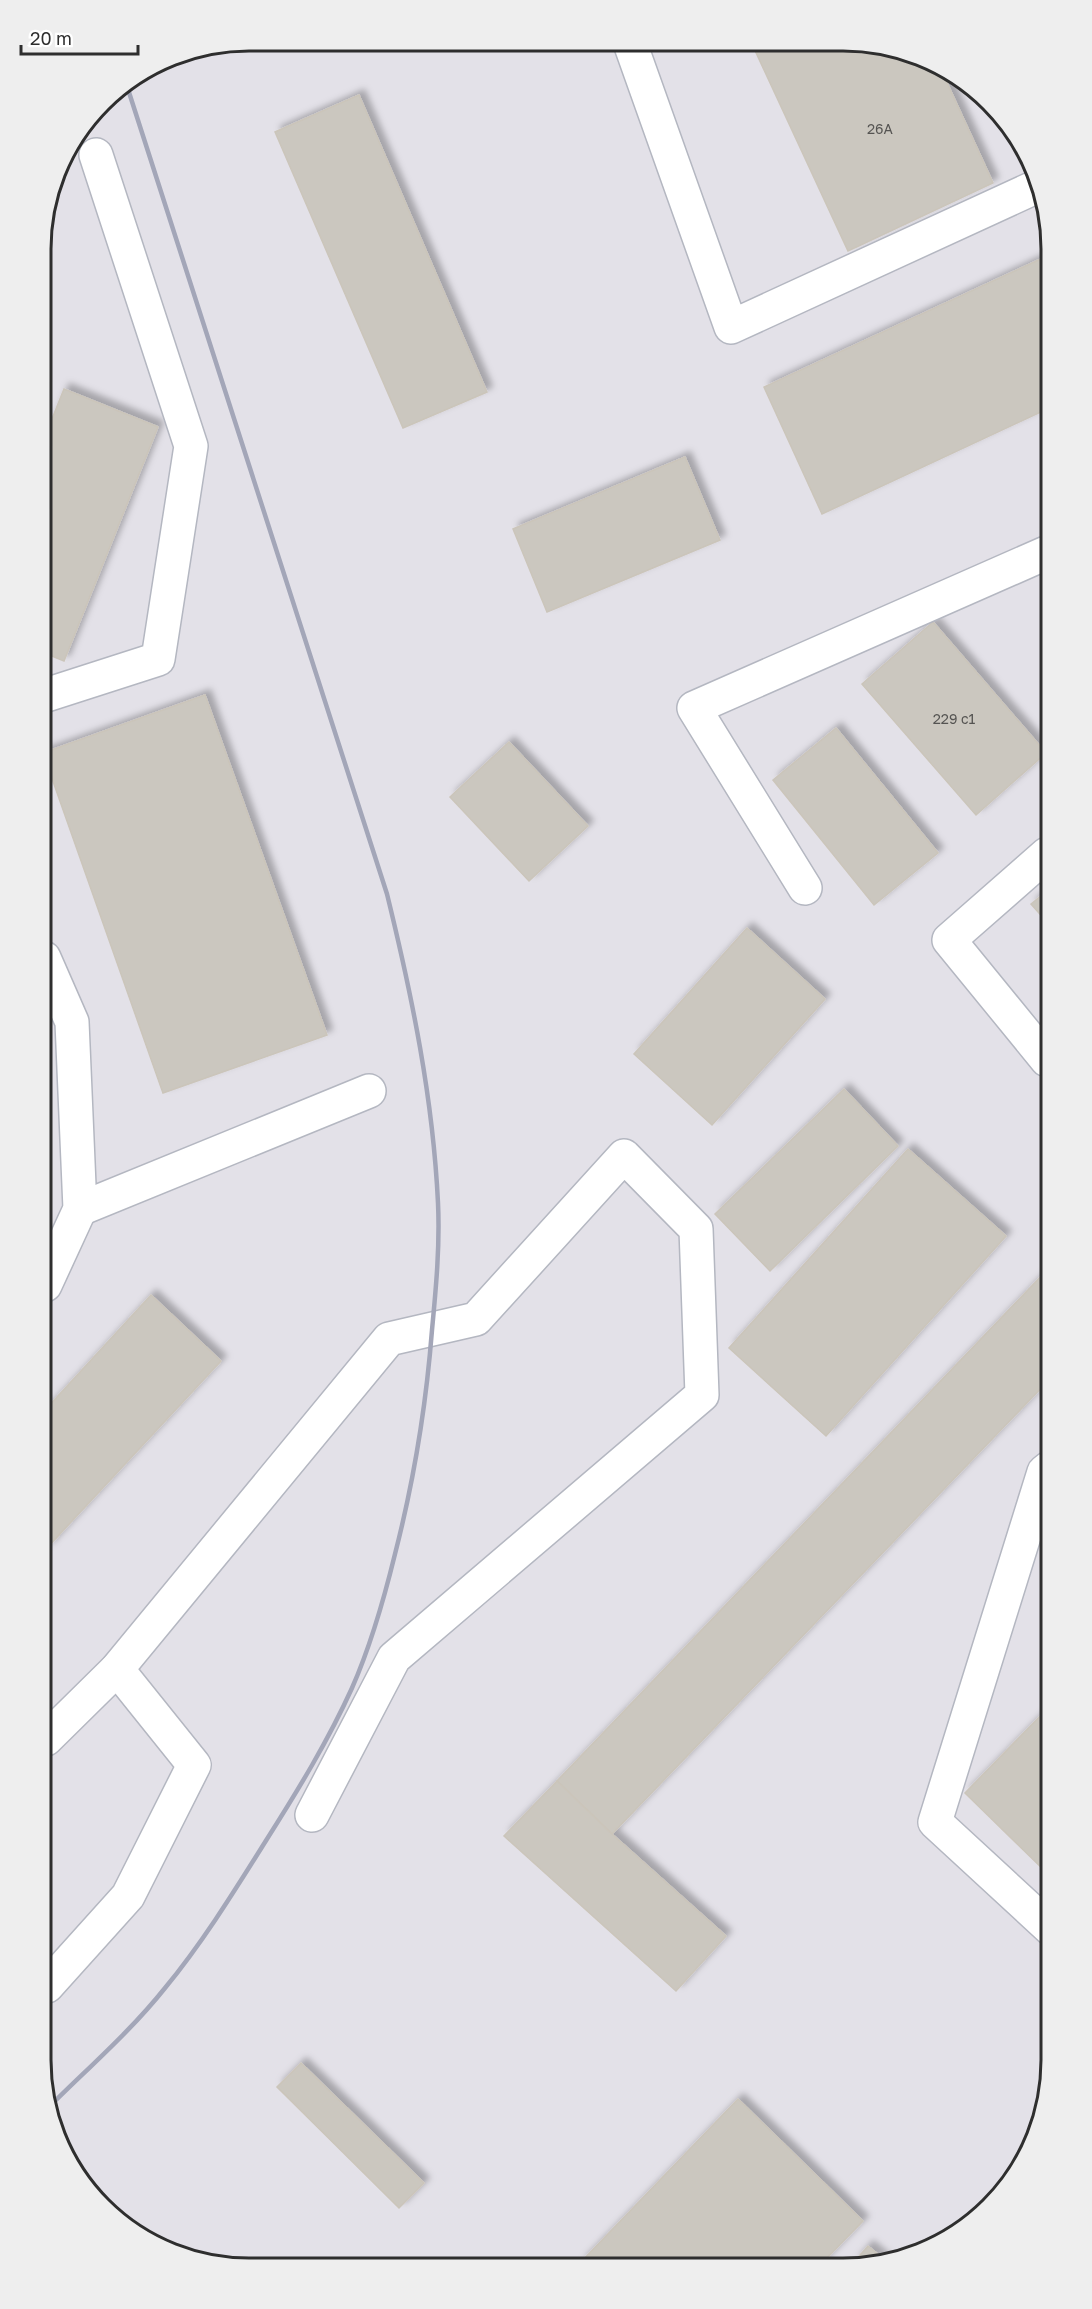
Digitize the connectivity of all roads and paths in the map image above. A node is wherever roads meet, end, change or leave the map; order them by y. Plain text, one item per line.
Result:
1 (633, 51) edge
2 (96, 155) dead end
3 (1031, 189) edge
4 (1041, 555) edge
5 (51, 693) edge
6 (1041, 859) edge
7 (805, 888) dead end
8 (51, 974) edge
9 (1041, 1053) edge
10 (369, 1091) dead end
11 (80, 1209) junction
12 (51, 1272) edge
13 (1041, 1482) edge
14 (117, 1669) junction
15 (51, 1734) edge
16 (312, 1815) dead end
17 (1041, 1921) edge
18 (51, 1982) edge

1 - 3 lane
2 - 5 lane
4 - 7 lane
6 - 9 lane
8 - 11 lane
10 - 11 lane
11 - 12 lane
13 - 17 lane
14 - 15 lane
14 - 16 lane
14 - 18 lane

